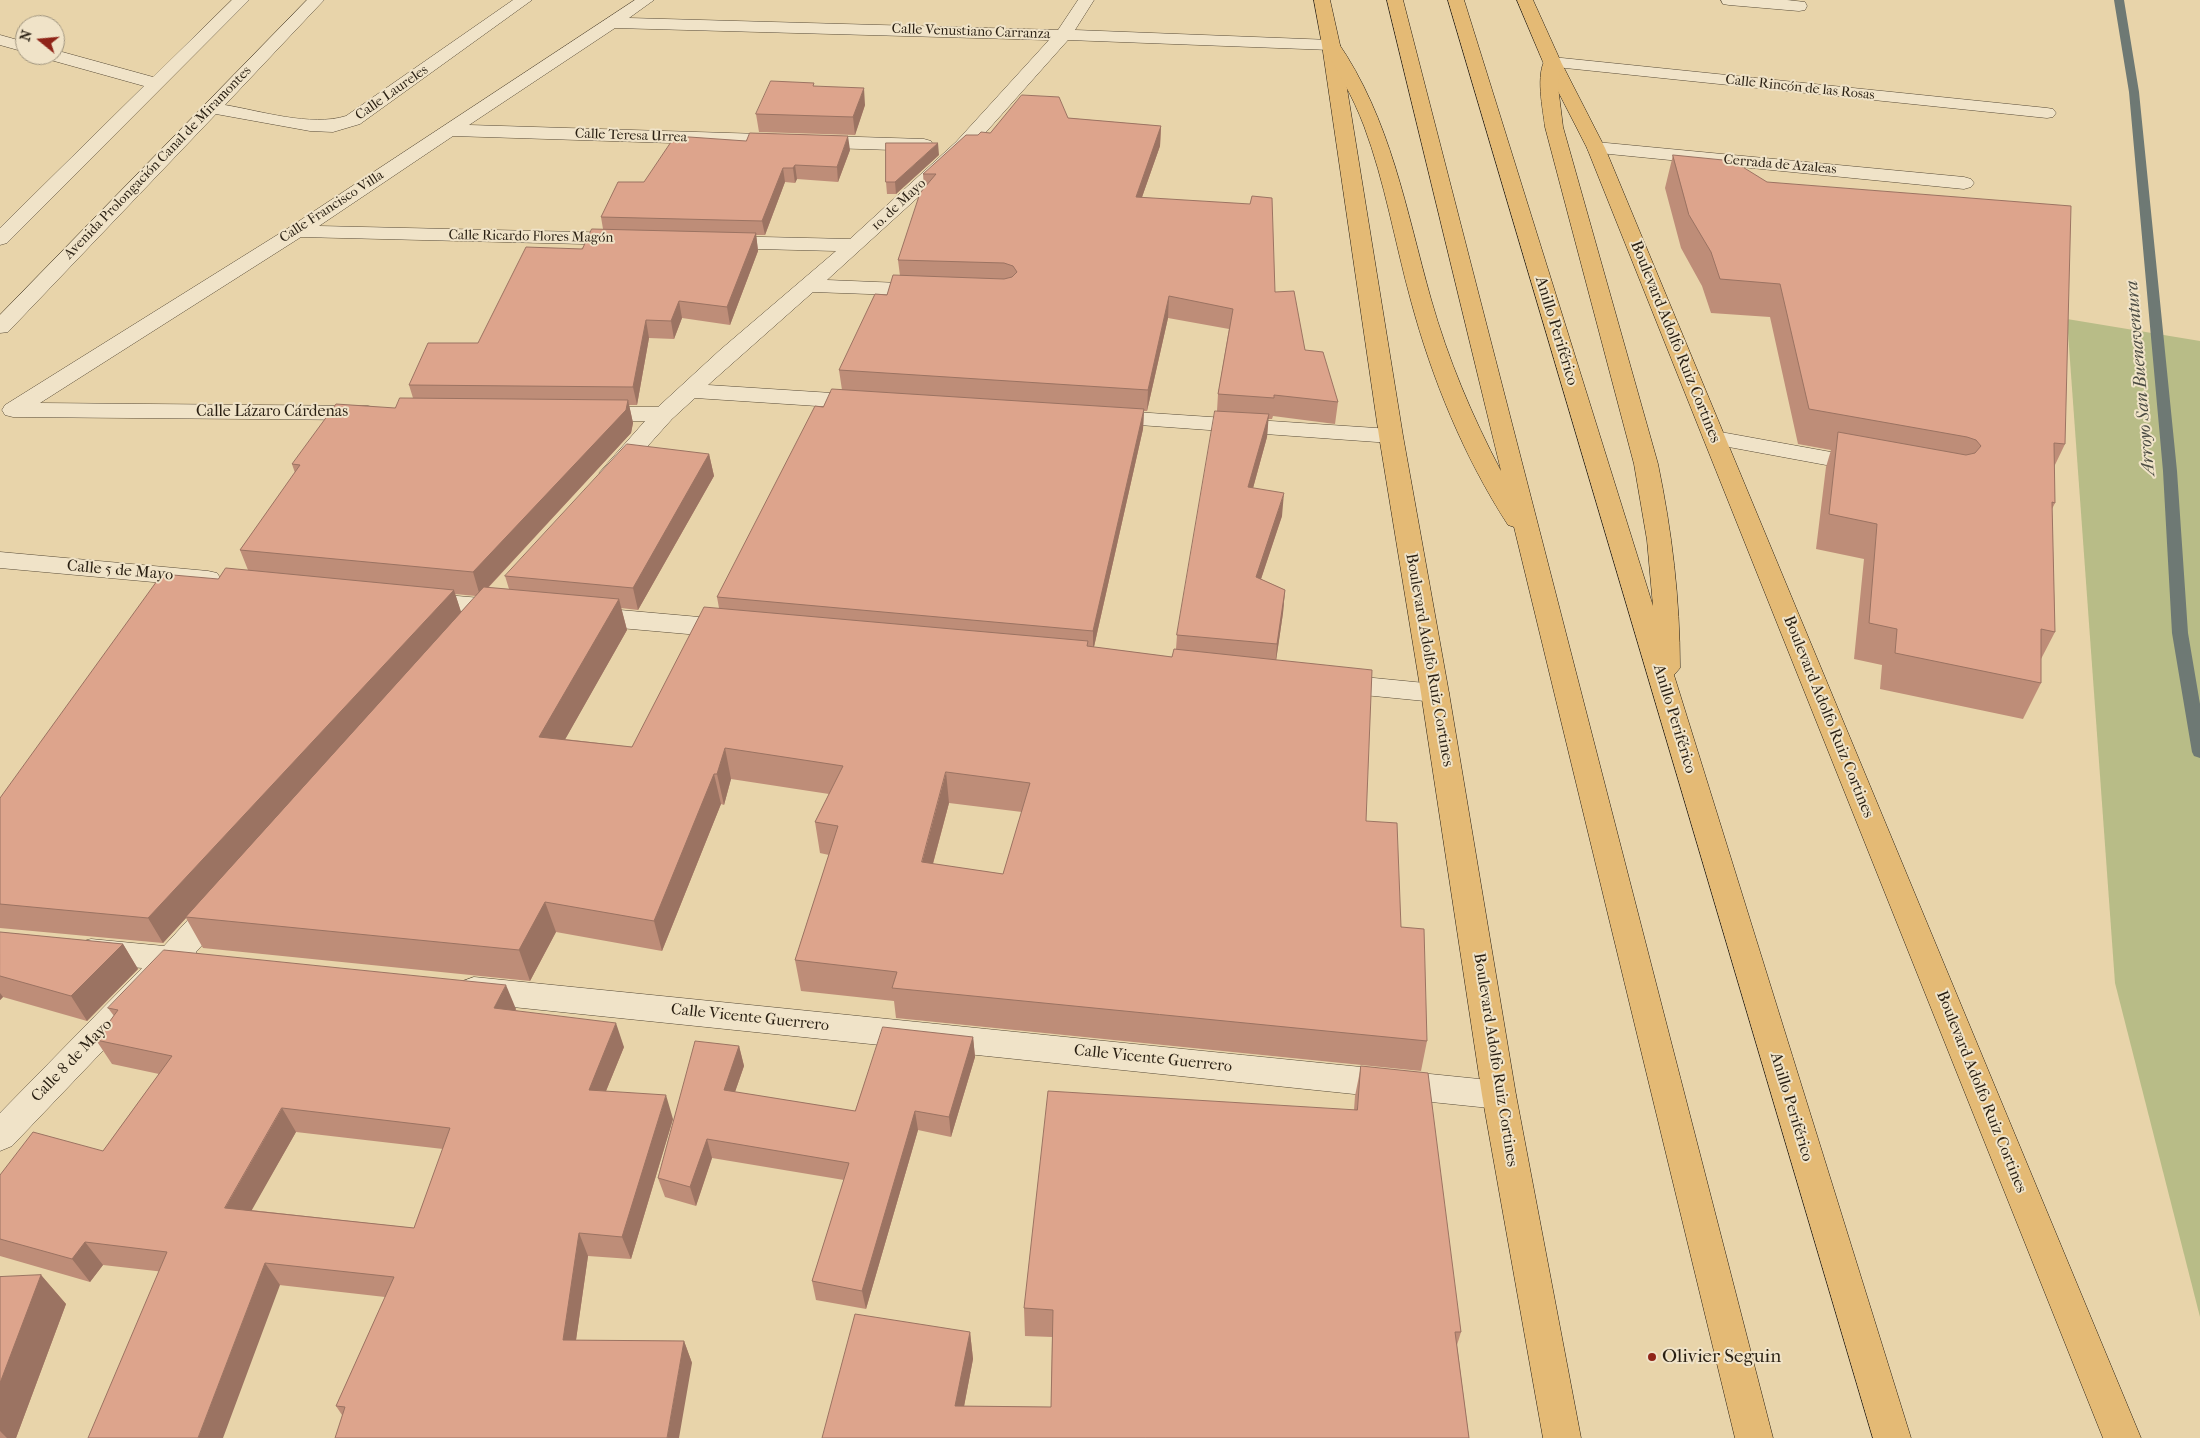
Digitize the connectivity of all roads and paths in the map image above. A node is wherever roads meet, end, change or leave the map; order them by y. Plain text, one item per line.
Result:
1 (241, 0) edge
2 (316, 0) edge
3 (524, 0) edge
4 (646, 0) edge
5 (1086, 0) edge
6 (1322, 0) edge
7 (1395, 0) edge
8 (1456, 0) edge
9 (1526, 0) edge
10 (1729, 0) edge
11 (1799, 6) dead end
12 (610, 23) junction
13 (1063, 35) junction
14 (0, 40) edge
15 (15, 44) edge
16 (1331, 45) junction
17 (65, 58) edge
18 (1552, 62) junction
19 (157, 84) junction
20 (211, 108) junction
21 (2047, 114) dead end
22 (448, 130) junction
23 (963, 146) junction
24 (1596, 148) junction
25 (1964, 183) dead end
26 (296, 231) junction
27 (0, 239) edge
28 (646, 240) edge
29 (696, 241) edge
30 (855, 245) junction
31 (807, 286) junction
32 (945, 291) edge
33 (0, 327) edge
34 (691, 391) junction
35 (888, 403) edge
36 (7, 410) edge
37 (388, 413) edge
38 (576, 414) edge
39 (664, 414) junction
40 (1085, 416) edge
41 (1391, 436) junction
42 (1715, 438) junction
43 (1886, 469) edge
44 (592, 493) edge
45 (1531, 544) junction
46 (0, 560) edge
47 (171, 575) junction
48 (230, 581) edge
49 (506, 586) edge
50 (398, 598) edge
51 (154, 599) edge
52 (487, 607) junction
53 (526, 611) edge
54 (566, 614) edge
55 (467, 629) edge
56 (754, 631) edge
57 (1307, 681) edge
58 (1435, 693) junction
59 (1666, 695) junction
60 (237, 886) edge
61 (66, 948) edge
62 (171, 959) junction
63 (211, 963) edge
64 (449, 987) edge
65 (1499, 1095) junction
66 (0, 1136) edge
67 (1562, 1438) edge
68 (1754, 1438) edge
69 (1892, 1438) edge
70 (2122, 1438) edge

1 - 19 street
2 - 20 street, Avenida Prolongación Canal de Miramontes
3 - 20 street, Calle Laureles
4 - 12 street, Calle Francisco Villa
5 - 13 street, 1o. de Mayo
6 - 16 main road, Boulevard Adolfo Ruiz Cortines
7 - 45 main road
8 - 59 main road, Anillo Periférico
9 - 18 main road, Boulevard Adolfo Ruiz Cortines
10 - 11 street
12 - 13 street, Calle Venustiano Carranza
12 - 22 street, Calle Francisco Villa
13 - 16 street, Calle Venustiano Carranza
13 - 23 street, 1o. de Mayo
14 - 15 street
16 - 41 main road, Boulevard Adolfo Ruiz Cortines
16 - 45 main road
17 - 19 street
18 - 21 street, Calle Rincón de las Rosas
18 - 24 main road, Boulevard Adolfo Ruiz Cortines
18 - 59 main road
19 - 27 street
20 - 33 street, Avenida Prolongación Canal de Miramontes
22 - 23 street, Calle Teresa Urrea
22 - 26 street, Calle Francisco Villa
23 - 30 street, 1o. de Mayo
24 - 25 street, Cerrada de Azaleas
24 - 42 main road, Boulevard Adolfo Ruiz Cortines
26 - 28 street, Calle Ricardo Flores Magón
26 - 36 street, Calle Francisco Villa
29 - 30 street
30 - 31 street, 1o. de Mayo
31 - 32 street
31 - 34 street, 1o. de Mayo
34 - 35 street
34 - 39 street
36 - 37 street, Calle Lázaro Cárdenas
38 - 39 street
39 - 44 street
40 - 41 street
41 - 58 main road, Boulevard Adolfo Ruiz Cortines
42 - 43 street
42 - 70 main road, Boulevard Adolfo Ruiz Cortines
45 - 68 main road
46 - 47 street, Calle 5 de Mayo
47 - 48 street, Calle 5 de Mayo
47 - 51 street
49 - 52 street
50 - 52 street
52 - 53 street
52 - 55 street
54 - 56 street
57 - 58 street
58 - 65 main road, Boulevard Adolfo Ruiz Cortines
59 - 69 main road, Anillo Periférico
60 - 62 street, Calle 8 de Mayo
61 - 62 street
62 - 63 street
62 - 66 street, Calle 8 de Mayo
64 - 65 street, Calle Vicente Guerrero
65 - 67 main road, Boulevard Adolfo Ruiz Cortines

